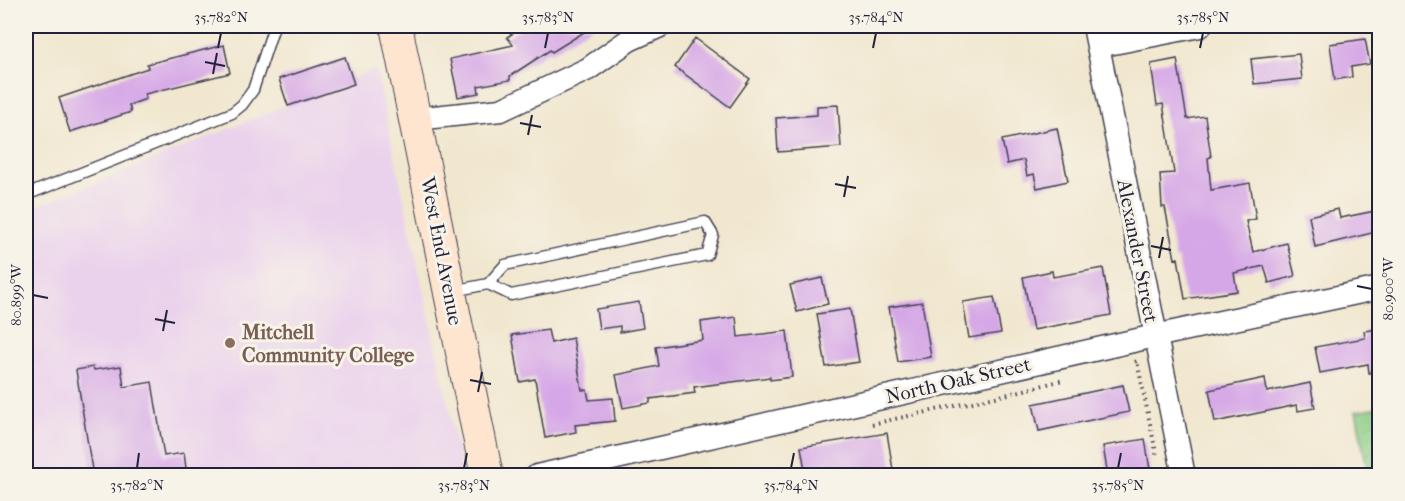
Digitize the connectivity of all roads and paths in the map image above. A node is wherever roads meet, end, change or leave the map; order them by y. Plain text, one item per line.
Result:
1 (274, 26) edge
2 (398, 26) edge
3 (660, 26) edge
4 (1200, 26) edge
5 (1096, 36) edge
6 (415, 119) junction
7 (26, 195) edge
8 (488, 284) junction
9 (1380, 288) edge
10 (450, 292) junction
11 (1155, 336) junction
12 (1125, 364) dead end
13 (1067, 379) dead end
14 (864, 425) dead end
15 (1158, 464) dead end
16 (487, 476) edge
17 (537, 476) edge
18 (1184, 476) edge

1 - 7 lane
2 - 6 main road, West End Avenue
3 - 6 street
4 - 5 street
5 - 11 street, Alexander Street
6 - 10 main road, West End Avenue
8 - 8 lane
8 - 10 lane
9 - 11 street, North Oak Street
10 - 16 main road, West End Avenue
11 - 17 street, North Oak Street
11 - 18 street, Alexander Street
12 - 15 path
13 - 14 path

